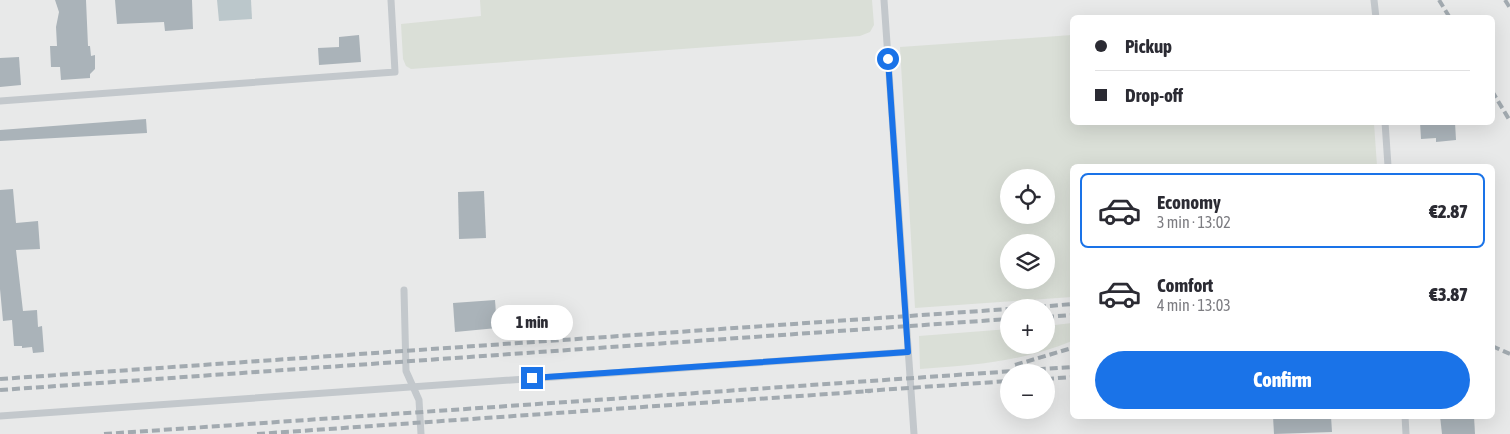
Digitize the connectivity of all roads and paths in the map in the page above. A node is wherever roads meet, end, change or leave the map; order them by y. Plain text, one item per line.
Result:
1 (391, 0) edge
2 (884, 0) edge
3 (1374, 0) edge
4 (1376, 15) edge
5 (0, 101) edge
6 (1385, 125) edge
7 (1388, 164) edge
8 (404, 290) dead end
9 (908, 352) junction
10 (413, 386) junction
11 (0, 416) edge
12 (1405, 419) edge
13 (421, 434) edge
14 (914, 434) edge
15 (1406, 434) edge

1 - 5 lane
2 - 9 lane
3 - 4 lane
6 - 7 lane
8 - 10 lane
9 - 10 lane
9 - 14 lane
10 - 11 lane
10 - 13 lane
12 - 15 lane

